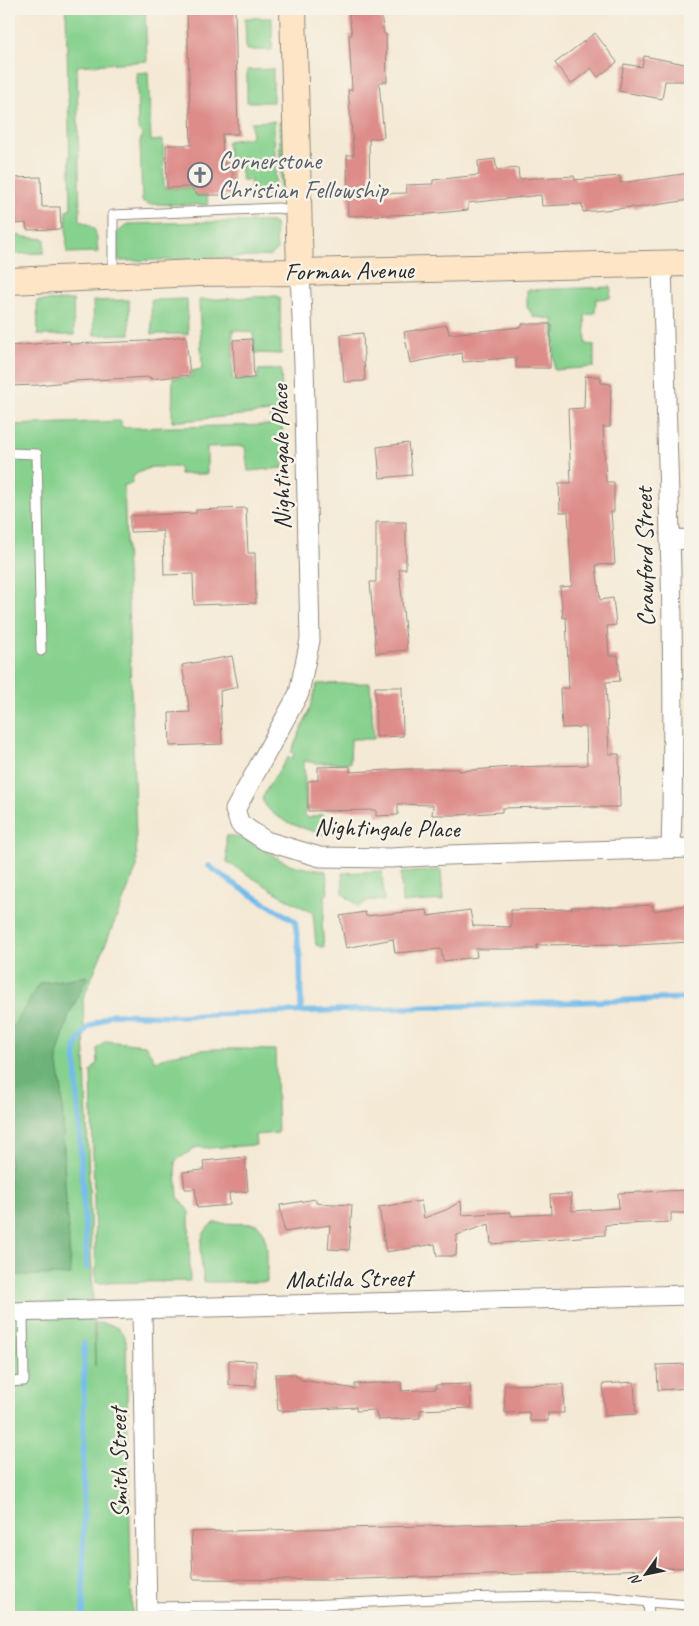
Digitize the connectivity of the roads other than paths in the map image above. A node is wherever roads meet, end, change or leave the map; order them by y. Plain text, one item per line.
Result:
1 (292, 9) edge
2 (298, 211) junction
3 (690, 263) edge
4 (662, 264) junction
5 (300, 272) junction
6 (113, 277) junction
7 (9, 280) edge
8 (9, 453) edge
9 (690, 539) edge
10 (670, 540) junction
11 (41, 652) dead end
12 (671, 848) junction
13 (690, 848) edge
14 (690, 1295) edge
15 (142, 1308) junction
16 (16, 1312) edge
17 (9, 1382) edge
18 (648, 1602) junction
19 (690, 1605) edge
20 (147, 1612) edge
21 (648, 1617) edge

1 - 2 street
2 - 5 street
2 - 6 lane
3 - 4 street, Forman Avenue
4 - 5 street, Forman Avenue
4 - 10 street, Crawford Street
5 - 6 street, Forman Avenue
5 - 12 street, Nightingale Place
6 - 7 street, Forman Avenue
8 - 11 lane
9 - 10 street
10 - 12 street, Crawford Street
12 - 13 street, Nightingale Place
14 - 15 street, Matilda Street
15 - 16 street, Matilda Street
15 - 20 street, Smith Street
16 - 17 lane
18 - 19 lane
18 - 20 lane
18 - 21 lane

